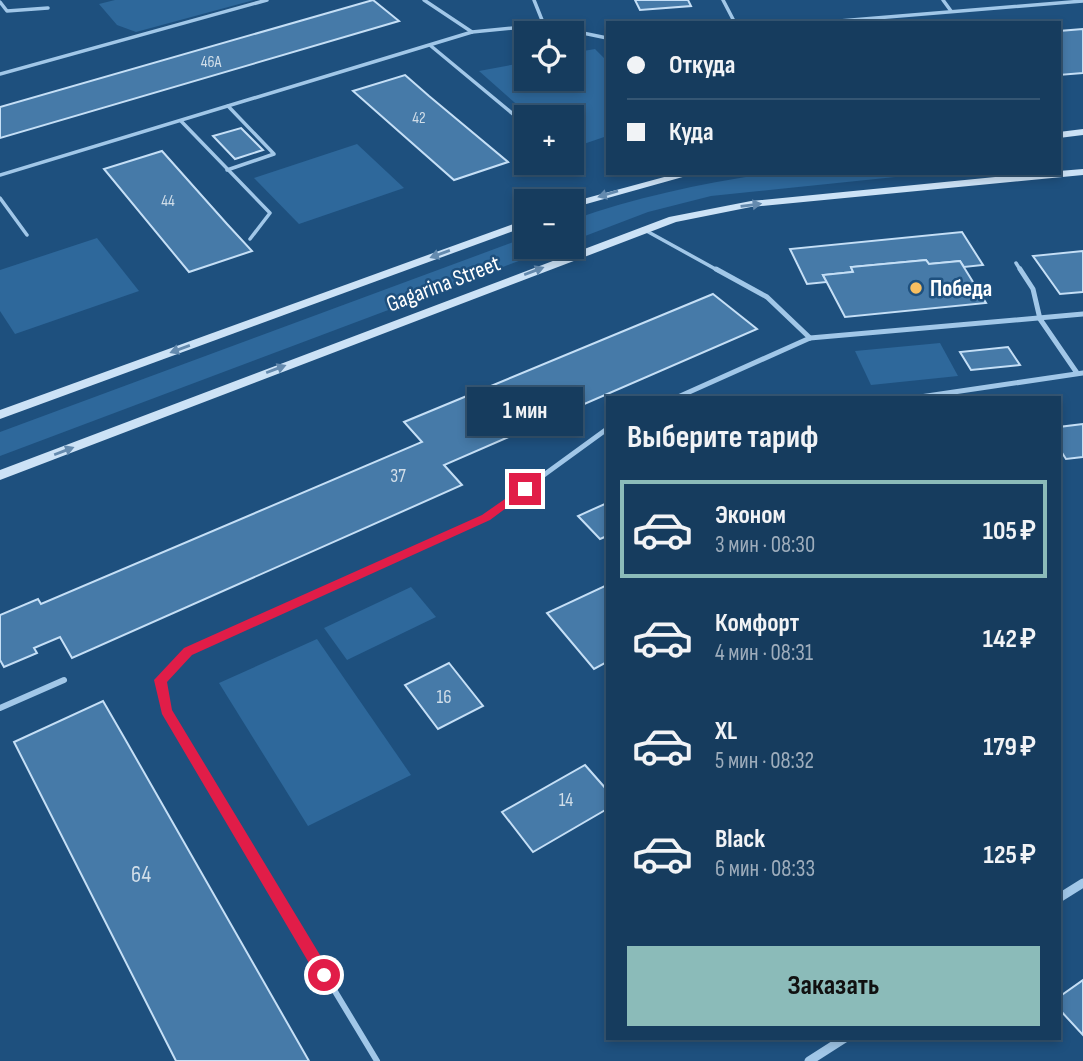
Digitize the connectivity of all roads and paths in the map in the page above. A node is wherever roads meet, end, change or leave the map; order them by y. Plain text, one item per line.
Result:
1 (267, 0) edge
2 (424, 0) edge
3 (534, 0) edge
4 (723, 0) edge
5 (943, 0) edge
6 (1083, 1) edge
7 (0, 2) edge
8 (48, 8) dead end
9 (951, 11) junction
10 (542, 21) edge
11 (734, 21) edge
12 (838, 21) edge
13 (514, 28) edge
14 (472, 32) junction
15 (584, 33) edge
16 (606, 38) edge
17 (431, 46) junction
18 (0, 74) edge
19 (228, 106) junction
20 (514, 116) edge
21 (181, 121) junction
22 (1083, 132) edge
23 (1061, 135) edge
24 (227, 170) junction
25 (1083, 172) edge
26 (1061, 174) edge
27 (0, 175) edge
28 (684, 175) edge
29 (1053, 175) edge
30 (0, 198) edge
31 (584, 202) edge
32 (514, 227) edge
33 (643, 229) junction
34 (27, 235) dead end
35 (250, 239) dead end
36 (1016, 263) dead end
37 (1083, 314) edge
38 (1040, 319) junction
39 (810, 338) junction
40 (1080, 373) edge
41 (680, 396) edge
42 (927, 396) edge
43 (0, 415) edge
44 (606, 430) edge
45 (0, 475) edge
46 (64, 680) dead end
47 (0, 708) edge
48 (1083, 883) edge
49 (1061, 897) edge
50 (842, 1040) edge
51 (377, 1061) edge
52 (809, 1061) edge

1 - 18 lane
2 - 14 lane
3 - 10 lane
4 - 11 lane
5 - 9 lane
6 - 9 lane
7 - 8 lane
9 - 12 lane
13 - 14 lane
14 - 17 lane
15 - 16 lane
17 - 19 lane
17 - 20 lane
19 - 21 lane
19 - 24 lane
21 - 24 lane
21 - 27 lane
22 - 23 main road
24 - 35 lane
26 -> 25 main road, Gagarina Street
28 -> 31 main road
33 -> 29 main road, Gagarina Street
30 - 34 lane
32 -> 43 main road, Gagarina Street
33 - 39 lane
45 -> 33 main road, Gagarina Street
36 - 38 lane
37 - 38 lane
38 - 39 lane
38 - 40 lane
39 - 41 lane
40 - 42 lane
44 - 51 lane
46 - 47 lane
48 - 49 street
50 - 52 street

